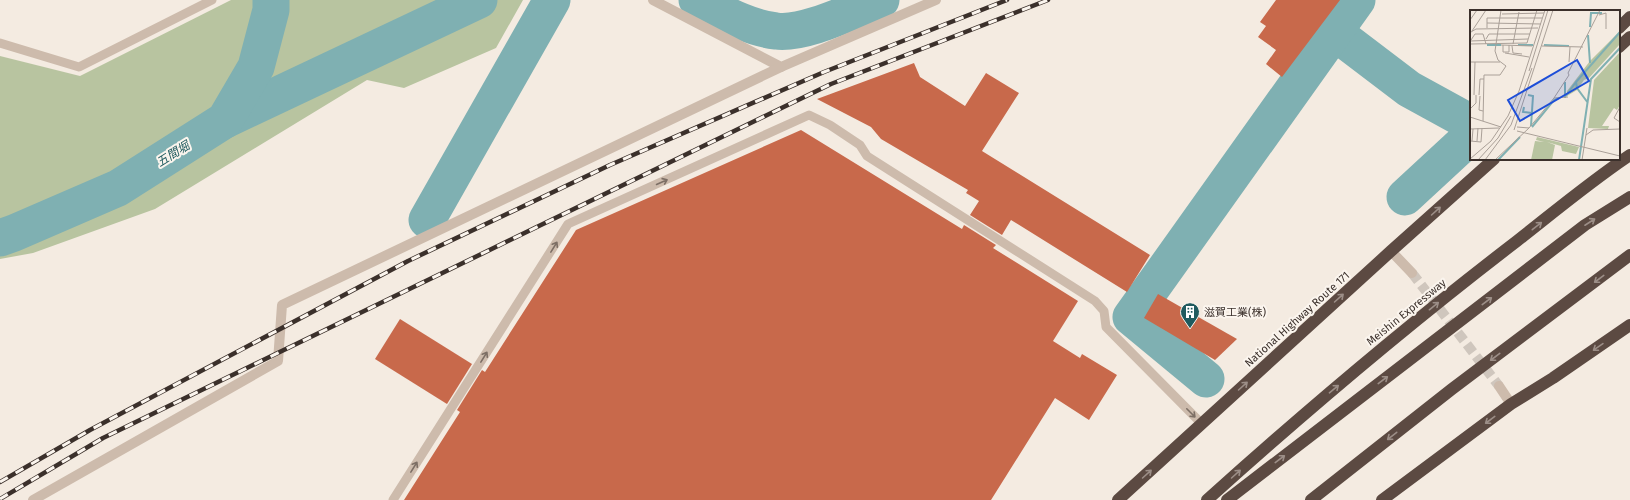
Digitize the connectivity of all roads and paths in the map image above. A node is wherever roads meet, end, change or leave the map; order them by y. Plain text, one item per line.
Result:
1 (212, 0) edge
2 (653, 0) edge
3 (936, 0) edge
4 (1630, 17) edge
5 (1620, 27) edge
6 (1630, 37) edge
7 (0, 43) edge
8 (1620, 46) edge
9 (781, 67) junction
10 (1630, 155) edge
11 (1493, 160) edge
12 (1630, 197) edge
13 (1391, 250) junction
14 (1630, 255) edge
15 (1412, 273) tunnel mouth
16 (1630, 325) edge
17 (1499, 386) tunnel mouth
18 (1511, 404) junction
19 (1202, 424) junction
20 (33, 500) edge
21 (393, 500) edge
22 (1118, 500) edge
23 (1207, 500) edge
24 (1227, 500) edge
25 (1311, 500) edge
26 (1382, 500) edge

1 - 7 lane
2 - 9 street
3 - 9 street
4 - 5 highway
6 - 8 highway
9 - 20 street
23 -> 10 highway, Meishin Expressway
13 -> 11 highway, National Highway Route 171
24 -> 12 highway
13 - 15 street
19 -> 13 highway, National Highway Route 171
14 -> 25 highway
16 -> 18 highway
17 - 18 street
18 -> 26 highway
21 -> 19 lane
22 -> 19 highway, National Highway Route 171

